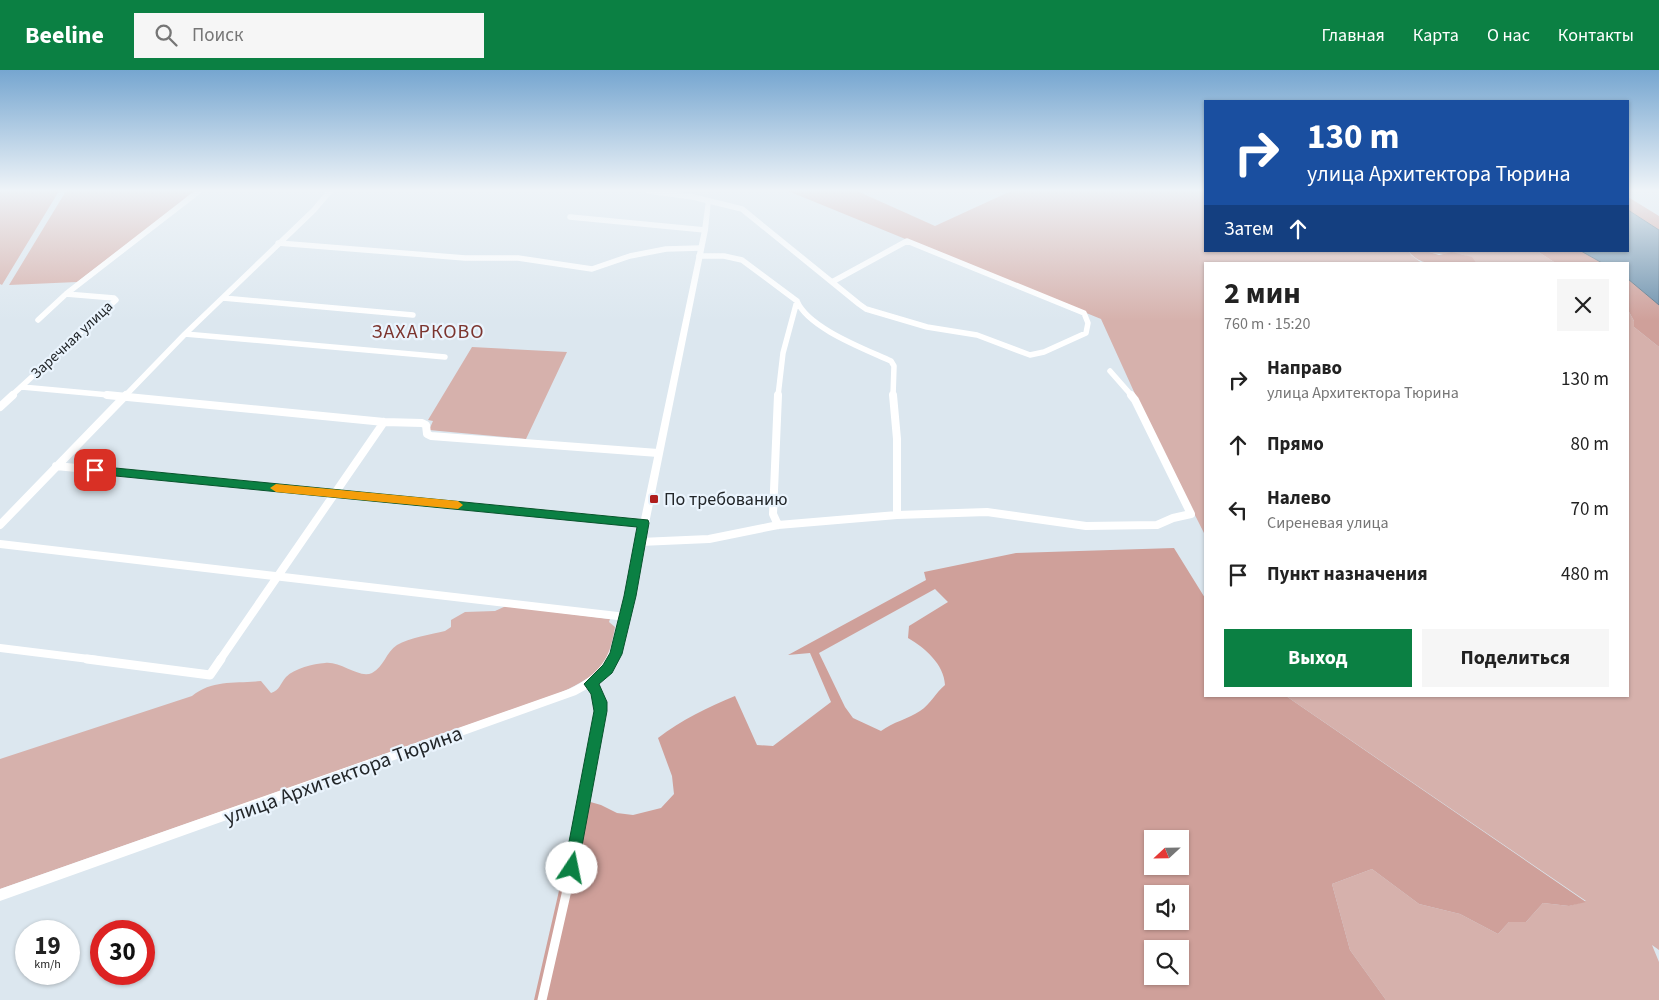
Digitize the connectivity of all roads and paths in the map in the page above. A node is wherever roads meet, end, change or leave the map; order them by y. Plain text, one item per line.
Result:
1 (143, 234) edge
2 (287, 234) edge
3 (704, 234) edge
4 (773, 234) edge
5 (278, 243) junction
6 (700, 252) junction
7 (832, 282) junction
8 (66, 294) junction
9 (223, 298) junction
10 (797, 301) junction
11 (413, 315) dead end
12 (38, 320) dead end
13 (185, 334) junction
14 (445, 357) dead end
15 (1110, 371) dead end
16 (22, 387) junction
17 (124, 397) junction
18 (0, 407) edge
19 (384, 422) junction
20 (658, 453) junction
21 (56, 466) junction
22 (334, 493) junction
23 (897, 515) junction
24 (644, 523) junction
25 (0, 525) edge
26 (778, 525) junction
27 (640, 542) junction
28 (0, 544) edge
29 (279, 576) junction
30 (626, 616) junction
31 (0, 648) edge
32 (590, 684) junction
33 (0, 895) edge
34 (542, 1000) edge

1 - 8 street, Заречная улица
2 - 5 street
3 - 6 street, улица Архитектора Тюрина
4 - 7 street
5 - 6 street
5 - 9 street
6 - 10 street
6 - 20 street, улица Архитектора Тюрина
7 - 7 street
8 - 12 street
8 - 16 street, Заречная улица
9 - 11 street
9 - 13 street
10 - 23 street
10 - 26 street
13 - 14 street
13 - 17 street
15 - 23 street
16 - 17 street
16 - 18 street, Заречная улица
17 - 19 street
17 - 21 street
19 - 20 street
19 - 22 street
20 - 24 street, улица Архитектора Тюрина
21 - 22 street
21 - 25 street
22 - 24 street
22 - 29 street
23 - 26 street
24 - 27 street, улица Архитектора Тюрина
26 - 27 street
27 - 30 street, улица Архитектора Тюрина
28 - 29 street
29 - 30 street
29 - 31 street
30 - 32 street, улица Архитектора Тюрина
32 - 33 street, улица Архитектора Тюрина
32 - 34 street

